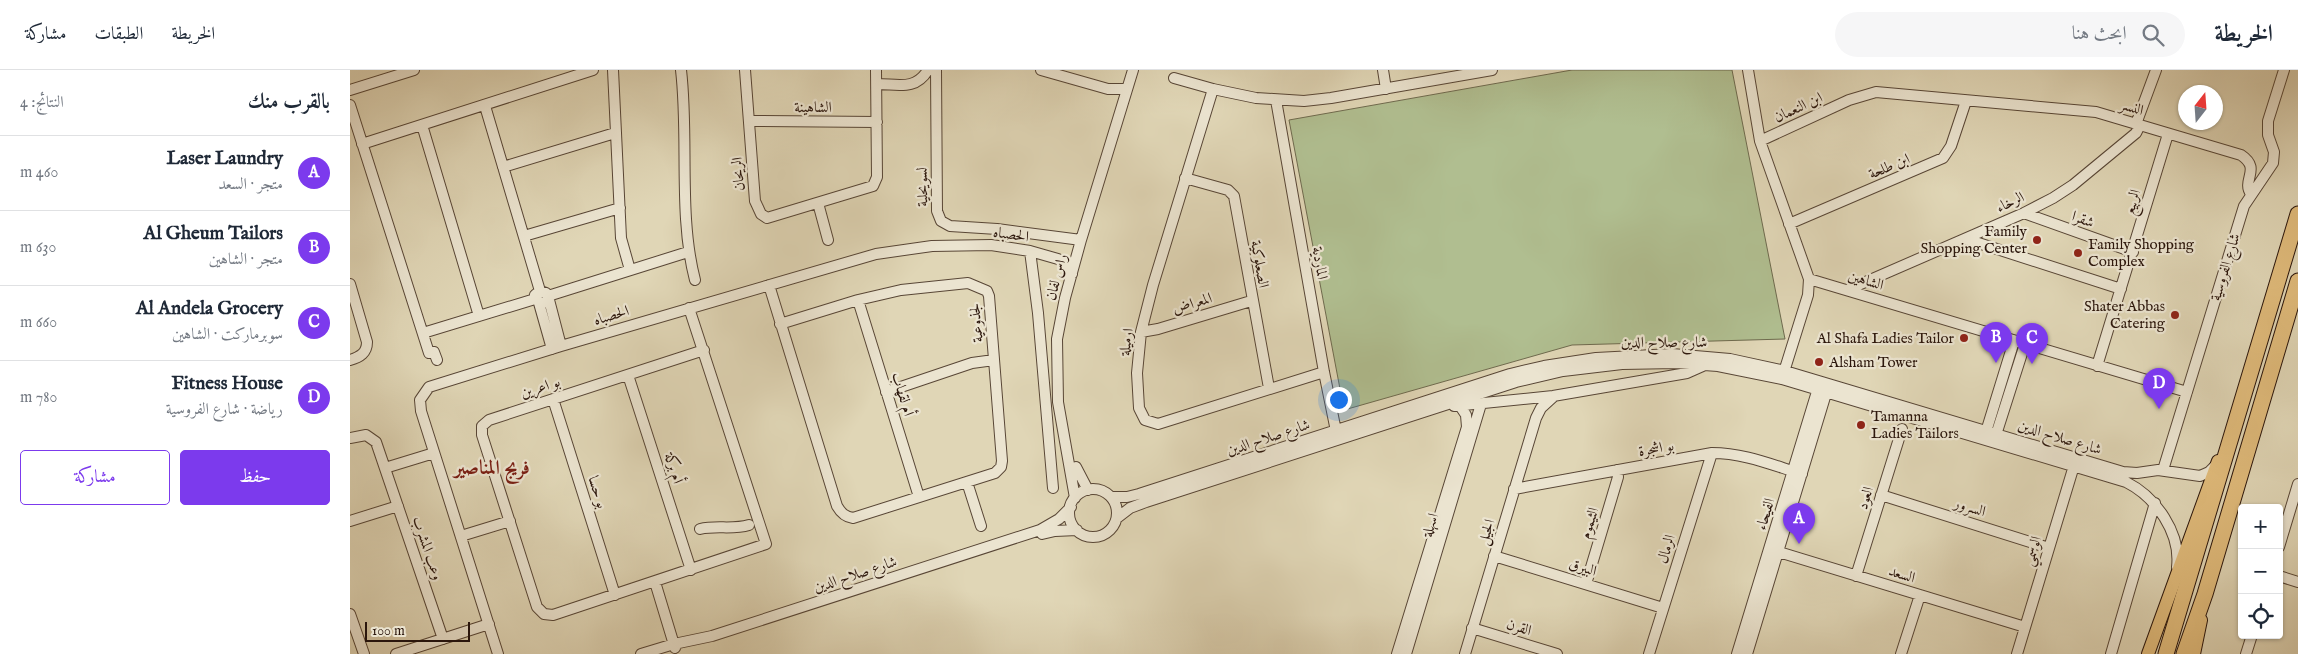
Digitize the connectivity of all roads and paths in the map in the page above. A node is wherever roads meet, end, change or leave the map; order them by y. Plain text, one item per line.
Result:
1 (414, 70) edge
2 (593, 70) edge
3 (613, 70) edge
4 (681, 70) edge
5 (745, 70) edge
6 (876, 70) edge
7 (928, 70) edge
8 (936, 70) edge
9 (1041, 70) edge
10 (1133, 70) edge
11 (1139, 70) edge
12 (1383, 70) edge
13 (1492, 70) edge
14 (1748, 70) edge
15 (2156, 70) edge
16 (2284, 70) edge
17 (1174, 78) dead end
18 (877, 84) junction
19 (1108, 89) junction
20 (1127, 89) junction
21 (1212, 89) junction
22 (1386, 89) junction
23 (350, 90) edge
24 (1124, 100) junction
25 (1276, 100) junction
26 (1966, 101) junction
27 (350, 105) edge
28 (485, 106) junction
29 (749, 121) junction
30 (877, 122) junction
31 (422, 125) junction
32 (2138, 125) junction
33 (616, 134) junction
34 (2168, 134) junction
35 (1760, 141) junction
36 (362, 144) junction
37 (503, 167) junction
38 (1186, 178) junction
39 (2251, 194) junction
40 (818, 204) junction
41 (620, 208) junction
42 (2024, 213) junction
43 (2298, 214) edge
44 (1789, 224) junction
45 (524, 236) junction
46 (1966, 238) junction
47 (828, 240) dead end
48 (1078, 240) junction
49 (1030, 251) junction
50 (688, 252) junction
51 (2132, 252) junction
52 (630, 270) junction
53 (1070, 271) junction
54 (1809, 279) junction
55 (695, 280) dead end
56 (2298, 281) edge
57 (350, 284) edge
58 (769, 285) junction
59 (2121, 289) junction
60 (1847, 290) junction
61 (542, 297) junction
62 (858, 300) junction
63 (1251, 301) junction
64 (689, 308) junction
65 (479, 316) junction
66 (780, 324) junction
67 (1141, 332) junction
68 (423, 333) junction
69 (2014, 340) junction
70 (2025, 344) junction
71 (557, 347) junction
72 (704, 350) junction
73 (350, 360) edge
74 (436, 360) dead end
75 (994, 360) junction
76 (1706, 360) junction
77 (2097, 366) junction
78 (1324, 372) junction
79 (628, 374) junction
80 (1784, 375) junction
81 (1513, 378) junction
82 (1823, 387) junction
83 (1269, 388) junction
84 (886, 392) junction
85 (2186, 392) junction
86 (1554, 396) junction
87 (553, 399) junction
88 (1523, 401) junction
89 (1481, 404) junction
90 (1494, 404) junction
91 (1443, 406) junction
92 (1460, 406) junction
93 (2240, 412) junction
94 (1536, 418) junction
95 (1902, 429) dead end
96 (1337, 435) junction
97 (1991, 436) junction
98 (350, 438) edge
99 (434, 453) junction
100 (1712, 453) junction
101 (2075, 462) junction
102 (2216, 465) junction
103 (385, 468) junction
104 (1617, 470) junction
105 (2164, 470) junction
106 (1798, 473) junction
107 (2133, 473) junction
108 (967, 482) junction
109 (2131, 485) junction
110 (1053, 488) dead end
111 (1514, 489) junction
112 (2297, 489) edge
113 (1088, 490) junction
114 (1881, 495) junction
115 (919, 497) junction
116 (1111, 497) junction
117 (1073, 502) junction
118 (2155, 503) junction
119 (398, 506) junction
120 (1116, 518) junction
121 (350, 521) edge
122 (510, 521) junction
123 (754, 524) junction
124 (981, 526) dead end
125 (700, 530) dead end
126 (1077, 530) junction
127 (2283, 534) edge
128 (461, 536) junction
129 (2049, 548) junction
130 (1773, 551) junction
131 (1494, 556) junction
132 (691, 570) junction
133 (1856, 576) junction
134 (2175, 577) junction
135 (2283, 577) edge
136 (655, 582) junction
137 (2298, 582) edge
138 (1586, 584) junction
139 (2205, 594) junction
140 (615, 595) junction
141 (1920, 595) junction
142 (1664, 608) junction
143 (350, 614) edge
144 (489, 624) junction
145 (2025, 627) junction
146 (1472, 628) junction
147 (443, 639) junction
148 (2251, 639) edge
149 (675, 646) junction
150 (364, 654) edge
151 (396, 654) edge
152 (498, 654) edge
153 (641, 654) edge
154 (658, 654) edge
155 (1397, 654) edge
156 (1406, 654) edge
157 (1464, 654) edge
158 (1557, 654) edge
159 (1649, 654) edge
160 (1737, 654) edge
161 (1746, 654) edge
162 (1901, 654) edge
163 (2017, 654) edge
164 (2111, 654) edge
165 (2148, 654) edge
166 (2166, 654) edge
167 (2184, 654) edge
168 (2194, 654) edge
169 (2246, 654) edge

1 - 23 street
2 - 28 street
3 - 33 street
4 - 50 street
5 - 29 street, الريحان
6 - 18 street, الريحان
7 - 18 street
8 - 48 street, لسويحلية
9 - 19 street
10 - 20 street, راس لفان
11 - 113 street, راس لفان
12 - 22 street
13 - 22 street
14 - 35 street
15 - 32 street, الرخاء
16 - 39 street, شارع الفروسية
17 - 21 street
18 - 30 street, الريحان
19 - 20 street
19 - 24 street
20 - 24 street, راس لفان
21 - 25 street
21 - 38 street, ارميلة
22 - 25 street
24 - 48 street, راس لفان
25 - 78 street, الماردية
26 - 32 street, النسر
26 - 35 street, ابن النعمان
26 - 44 street, ابن طلحة
27 - 36 street
28 - 31 street
28 - 37 street
29 - 30 street, الشاهينة
29 - 40 street, الريحان
30 - 40 street, الريحان
31 - 36 street
31 - 65 street
32 - 34 street, النسر
32 - 42 street, الرخاء
33 - 37 street
33 - 41 street
34 - 39 street, النسر
34 - 51 street, الربيع
35 - 44 street
36 - 68 street
37 - 45 street
38 - 63 street, الصعلوكية
38 - 67 street, ارميلة
39 - 85 street, شارع الفروسية
40 - 47 street
41 - 45 street
41 - 52 street
42 - 46 street, الرخاء
42 - 51 street, شقرا
43 - 93 highway
44 - 54 street
45 - 61 street
46 - 59 street
46 - 60 street, الرخاء
48 - 53 street, راس لفان
49 - 53 street, الحصباه
49 - 58 street, الحصباه
49 - 110 street, راس لفان
50 - 52 street
50 - 55 street
51 - 59 street, الربيع
52 - 61 street
53 - 117 street, راس لفان
54 - 60 street, الشاهين
54 - 80 street
56 - 139 highway
57 - 73 street
58 - 64 street, الحصباه
58 - 66 street, لجذوعية
59 - 77 street, الربيع
60 - 69 street, الشاهين
61 - 65 street
61 - 71 street
62 - 66 street, لجذوعية
62 - 75 street, لجذوعية
62 - 84 street, أم لقهاب
63 - 67 street, المعراض
63 - 83 street, الصعلوكية
64 - 71 street, الحصباه
64 - 72 street, بو اعرين
65 - 68 street
66 - 115 street, لجذوعية
67 - 83 street, ارميلة
68 - 74 street
69 - 70 street, الشاهين
69 - 97 street
70 - 77 street, الشاهين
70 - 97 street
71 - 99 street, الحصباه
72 - 79 street, بو اعرين
72 - 123 street, بو اعرين
75 - 84 street
75 - 108 street, لجذوعية
76 - 80 street, شارع صلاح الدين
76 - 81 street, شارع صلاح الدين
76 - 86 street, شارع صلاح الدين
77 - 85 street, الشاهين
78 - 83 street, ارميلة
78 - 96 street, الماردية
79 - 87 street, بو اعرين
79 - 132 street, أم بركة
80 - 82 street, شارع صلاح الدين
81 - 90 street
81 - 91 street, شارع صلاح الدين
81 - 96 street, شارع صلاح الدين
82 - 97 street, شارع صلاح الدين
82 - 106 street, الفيحاء
84 - 115 street, أم لقهاب
85 - 105 street, شارع الفروسية
86 - 88 street, شارع صلاح الدين
86 - 94 street, الجيل
87 - 122 street, بو اعرين
87 - 140 street, بو حسا
88 - 90 street, شارع صلاح الدين
88 - 94 street
89 - 90 street, شارع صلاح الدين
89 - 92 street, شارع صلاح الدين
89 - 156 street, اسهلة
91 - 92 street, شارع صلاح الدين
91 - 96 street, شارع صلاح الدين
92 - 155 street, اسهلة
93 - 102 main road
93 - 166 highway
94 - 111 street, الجيل
95 - 114 street, العود
96 - 116 street, شارع صلاح الدين
96 - 120 street, شارع صلاح الدين
97 - 101 street, شارع صلاح الدين
98 - 103 street, وعب المشرب
99 - 103 street
99 - 128 street, الحصباه
100 - 104 street, بو اشجرة
100 - 106 street, بو اشجرة
100 - 142 street, الرمال
101 - 107 street, شارع صلاح الدين
101 - 109 street, شارع صلاح الدين
101 - 129 street, الوسمي
102 - 105 street, شارع صلاح الدين
102 - 134 main road
103 - 119 street, وعب المشرب
104 - 111 street, بو اشجرة
104 - 138 street, الثيموم
105 - 107 street, شارع صلاح الدين
106 - 130 street, الفيحاء
107 - 109 street
108 - 115 street, لجذوعية
108 - 124 street
109 - 118 street, شارع صلاح الدين
111 - 131 street, الجيل
112 - 127 street
113 - 116 street
113 - 117 street
114 - 129 street, السرور
114 - 133 street, العود
116 - 120 street
117 - 126 street
117 - 149 street, شارع صلاح الدين
118 - 134 street, شارع صلاح الدين
118 - 164 street
119 - 121 street
119 - 147 street, وعب المشرب
120 - 126 street
122 - 128 street
122 - 140 street, بو اعرين
123 - 125 street
123 - 132 street, بو اعرين
126 - 149 street, شارع صلاح الدين
128 - 144 street, الحصباه
129 - 145 street, الوسمي
130 - 133 street, السعد
130 - 160 street, الفيحاء
130 - 161 street, الفيحاء
131 - 138 street, البيرق
131 - 146 street, الجيل
132 - 136 street, بو اعرين
133 - 141 street, السعد
134 - 165 main road
135 - 137 street
136 - 140 street, بو اعرين
136 - 149 street
138 - 142 street, البيرق
139 - 167 highway
139 - 168 main road
141 - 145 street, السعد
141 - 162 street
142 - 159 street, الرمال
143 - 150 street
144 - 147 street
144 - 152 street, الحصباه
145 - 163 street, الوسمي
146 - 157 street, الجيل
146 - 158 street, القرن
147 - 151 street
148 - 169 street
149 - 153 street, شارع صلاح الدين
149 - 154 street, شارع صلاح الدين

